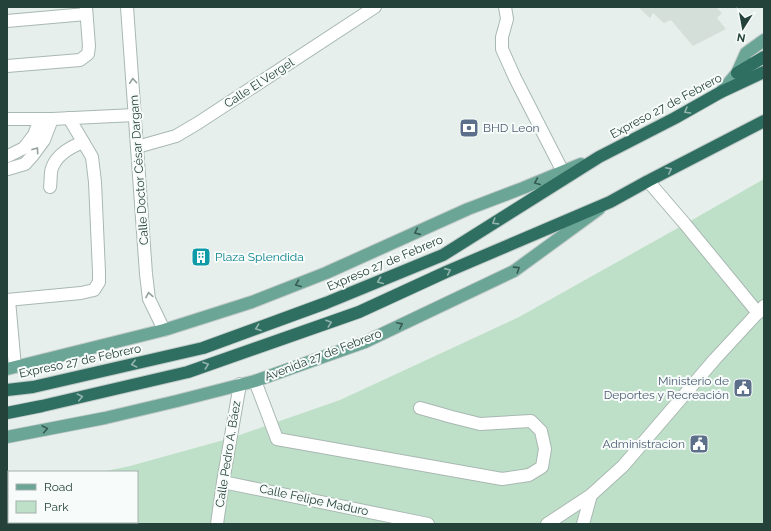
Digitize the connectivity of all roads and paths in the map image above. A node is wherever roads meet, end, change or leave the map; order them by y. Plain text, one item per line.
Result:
1 (127, 7) edge
2 (375, 7) edge
3 (505, 7) edge
4 (86, 10) edge
5 (7, 21) edge
6 (764, 40) edge
7 (764, 57) edge
8 (7, 66) edge
9 (764, 72) edge
10 (737, 73) junction
11 (721, 92) junction
12 (135, 115) junction
13 (69, 118) junction
14 (7, 119) edge
15 (40, 119) junction
16 (52, 119) junction
17 (764, 121) edge
18 (83, 142) junction
19 (137, 147) junction
20 (8, 156) dead end
21 (599, 157) junction
22 (8, 169) dead end
23 (563, 172) junction
24 (648, 181) junction
25 (50, 187) dead end
26 (610, 202) junction
27 (8, 300) edge
28 (761, 310) edge
29 (164, 330) junction
30 (11, 368) edge
31 (255, 381) junction
32 (240, 384) junction
33 (7, 390) edge
34 (420, 408) dead end
35 (7, 413) edge
36 (7, 437) edge
37 (223, 482) junction
38 (591, 495) junction
39 (217, 524) edge
40 (428, 524) edge
41 (547, 524) edge
42 (582, 524) edge

12 -> 1 street, Calle Doctor César Dargam
2 - 19 street, Calle El Vergel
3 - 23 street
4 - 5 street
4 - 8 street
6 - 10 main road
7 - 10 highway
9 - 11 highway, Expreso 27 de Febrero
10 - 11 main road
11 -> 21 highway, Expreso 27 de Febrero
12 - 13 street
12 - 19 street, Calle Doctor César Dargam
13 - 16 street
13 - 18 street
14 - 15 street
15 - 16 street
15 - 20 street
22 -> 16 street
24 -> 17 highway
18 - 25 street
18 - 27 street
29 -> 19 street, Calle Doctor César Dargam
21 - 23 main road
21 -> 33 highway, Expreso 27 de Febrero
23 -> 29 main road
24 - 26 highway
24 - 28 street
31 -> 26 main road, Avenida 27 de Febrero
35 -> 26 highway
27 - 30 street
28 - 38 street
29 - 30 main road
31 - 32 main road, Avenida 27 de Febrero
31 - 34 street
36 -> 32 main road, Avenida 27 de Febrero
32 - 37 street, Calle Pedro A. Báez
37 - 39 street, Calle Pedro A. Báez
37 - 40 street, Calle Felipe Maduro
38 - 41 street
38 - 42 street

